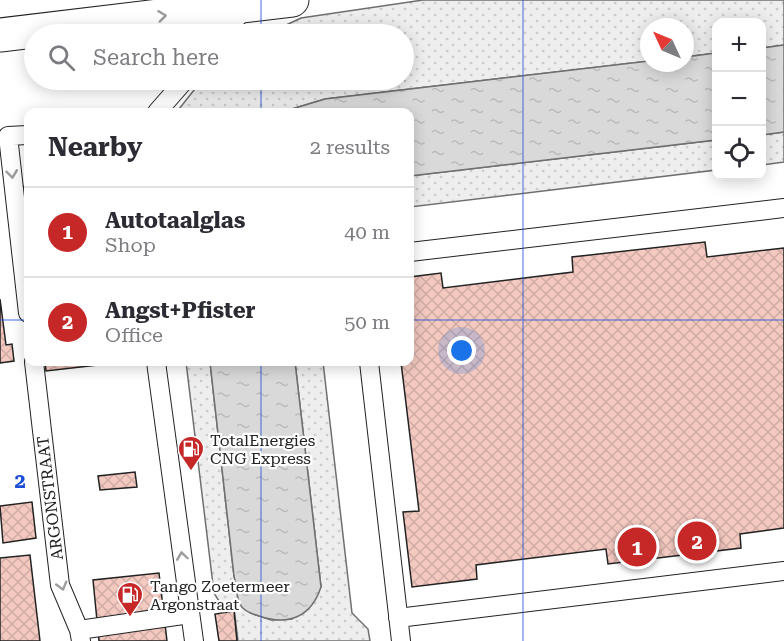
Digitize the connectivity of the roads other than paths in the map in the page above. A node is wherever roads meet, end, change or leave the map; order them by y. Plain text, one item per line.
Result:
1 (292, 0) edge
2 (248, 6) junction
3 (94, 24) edge
4 (232, 24) edge
5 (24, 32) edge
6 (0, 35) edge
7 (176, 90) edge
8 (160, 108) edge
9 (24, 135) edge
10 (784, 208) edge
11 (414, 252) edge
12 (24, 278) edge
13 (34, 366) edge
14 (157, 366) edge
15 (369, 366) edge
16 (784, 571) edge
17 (190, 614) junction
18 (398, 618) junction
19 (80, 636) edge
20 (194, 641) edge
21 (401, 641) edge

1 - 2 street
3 -> 2 street
2 - 4 lane
6 -> 5 street
7 - 8 lane
9 -> 12 lane
10 - 11 lane
13 -> 19 lane, ARGONSTRAAT
17 -> 14 lane
15 - 18 lane
16 - 18 lane
17 - 19 lane, ARGONSTRAAT
17 - 20 lane
18 - 21 lane

